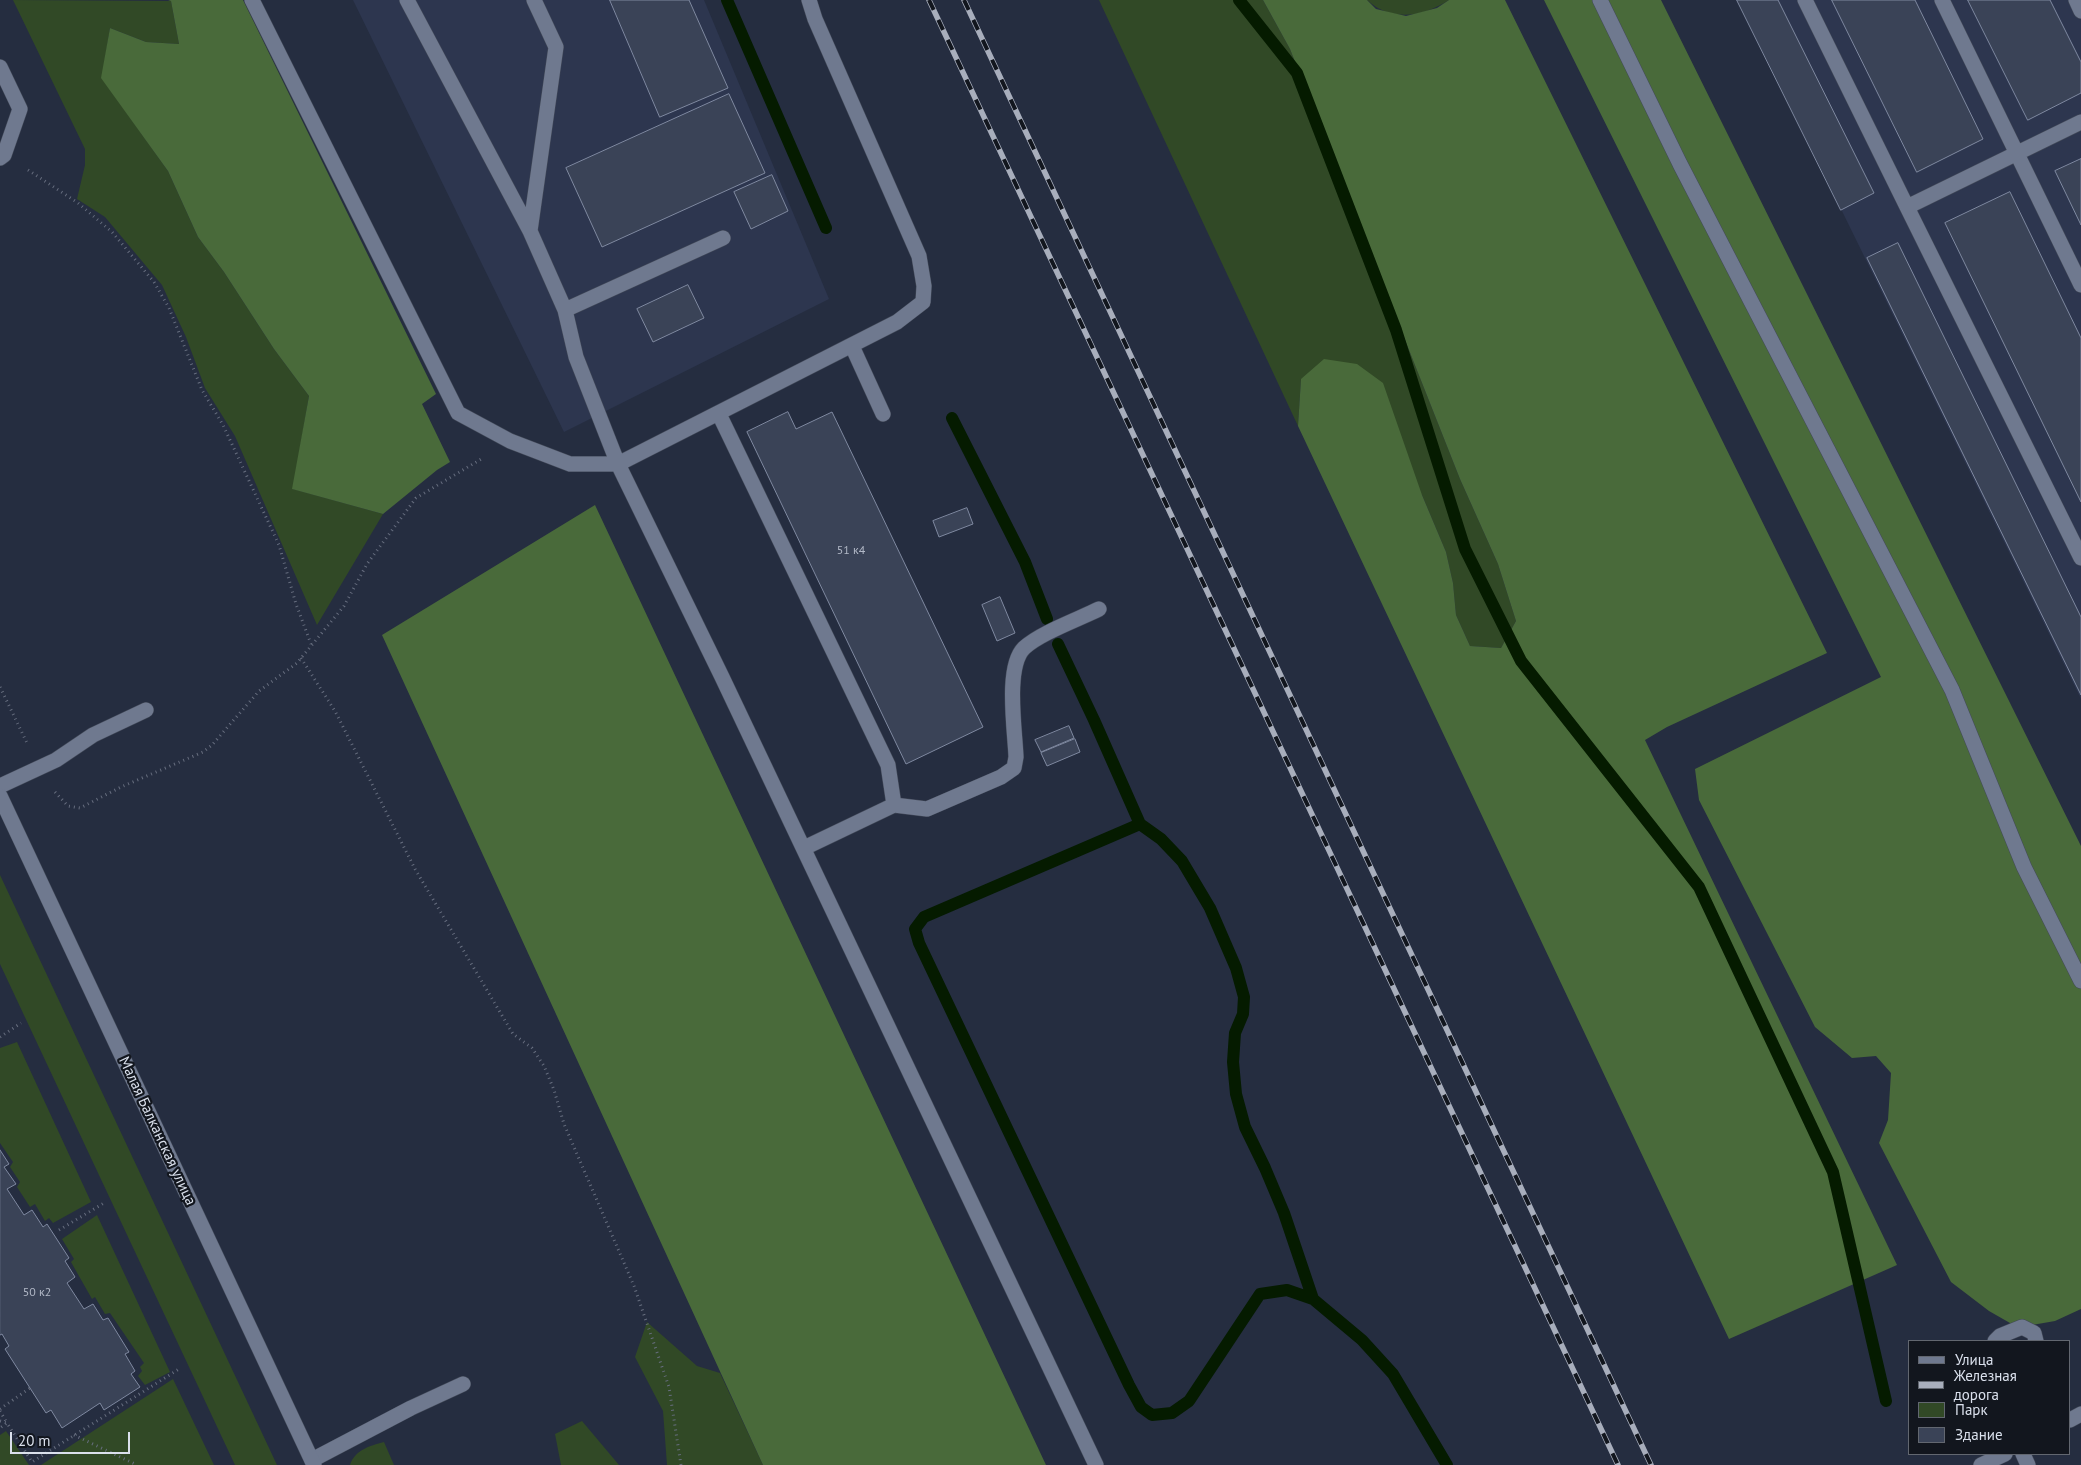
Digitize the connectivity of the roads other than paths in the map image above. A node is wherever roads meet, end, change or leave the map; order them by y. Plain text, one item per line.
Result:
1 (252, 0) edge
2 (407, 0) edge
3 (534, 0) edge
4 (808, 0) edge
5 (1600, 0) edge
6 (1805, 0) edge
7 (1942, 0) edge
8 (2076, 0) edge
9 (2081, 11) edge
10 (0, 67) edge
11 (2081, 122) edge
12 (2017, 154) junction
13 (2, 156) edge
14 (1907, 207) junction
15 (530, 231) junction
16 (723, 238) dead end
17 (2081, 286) edge
18 (565, 310) junction
19 (852, 346) junction
20 (719, 414) junction
21 (884, 414) dead end
22 (618, 464) junction
23 (2081, 558) edge
24 (1099, 609) dead end
25 (146, 710) dead end
26 (0, 786) edge
27 (0, 796) edge
28 (894, 804) junction
29 (804, 848) junction
30 (2081, 981) edge
31 (1996, 1340) edge
32 (2036, 1340) edge
33 (463, 1384) dead end
34 (2003, 1455) edge
35 (313, 1463) edge
36 (1096, 1465) edge
37 (1981, 1465) edge

1 - 22 street
2 - 15 street
3 - 15 street
4 - 19 street
5 - 30 street
6 - 14 street
7 - 12 street
8 - 9 street
10 - 13 street
11 - 12 street
12 - 14 street
12 - 17 street
14 - 23 street
15 - 18 street
16 - 18 street
18 - 22 street
19 - 20 street
19 - 21 street
20 - 22 street
20 - 28 street
22 - 29 street
24 - 28 street
25 - 26 street
27 - 35 street, Малая Балканская улица
28 - 29 street
29 - 36 street
31 - 32 street
33 - 35 street
34 - 37 street

